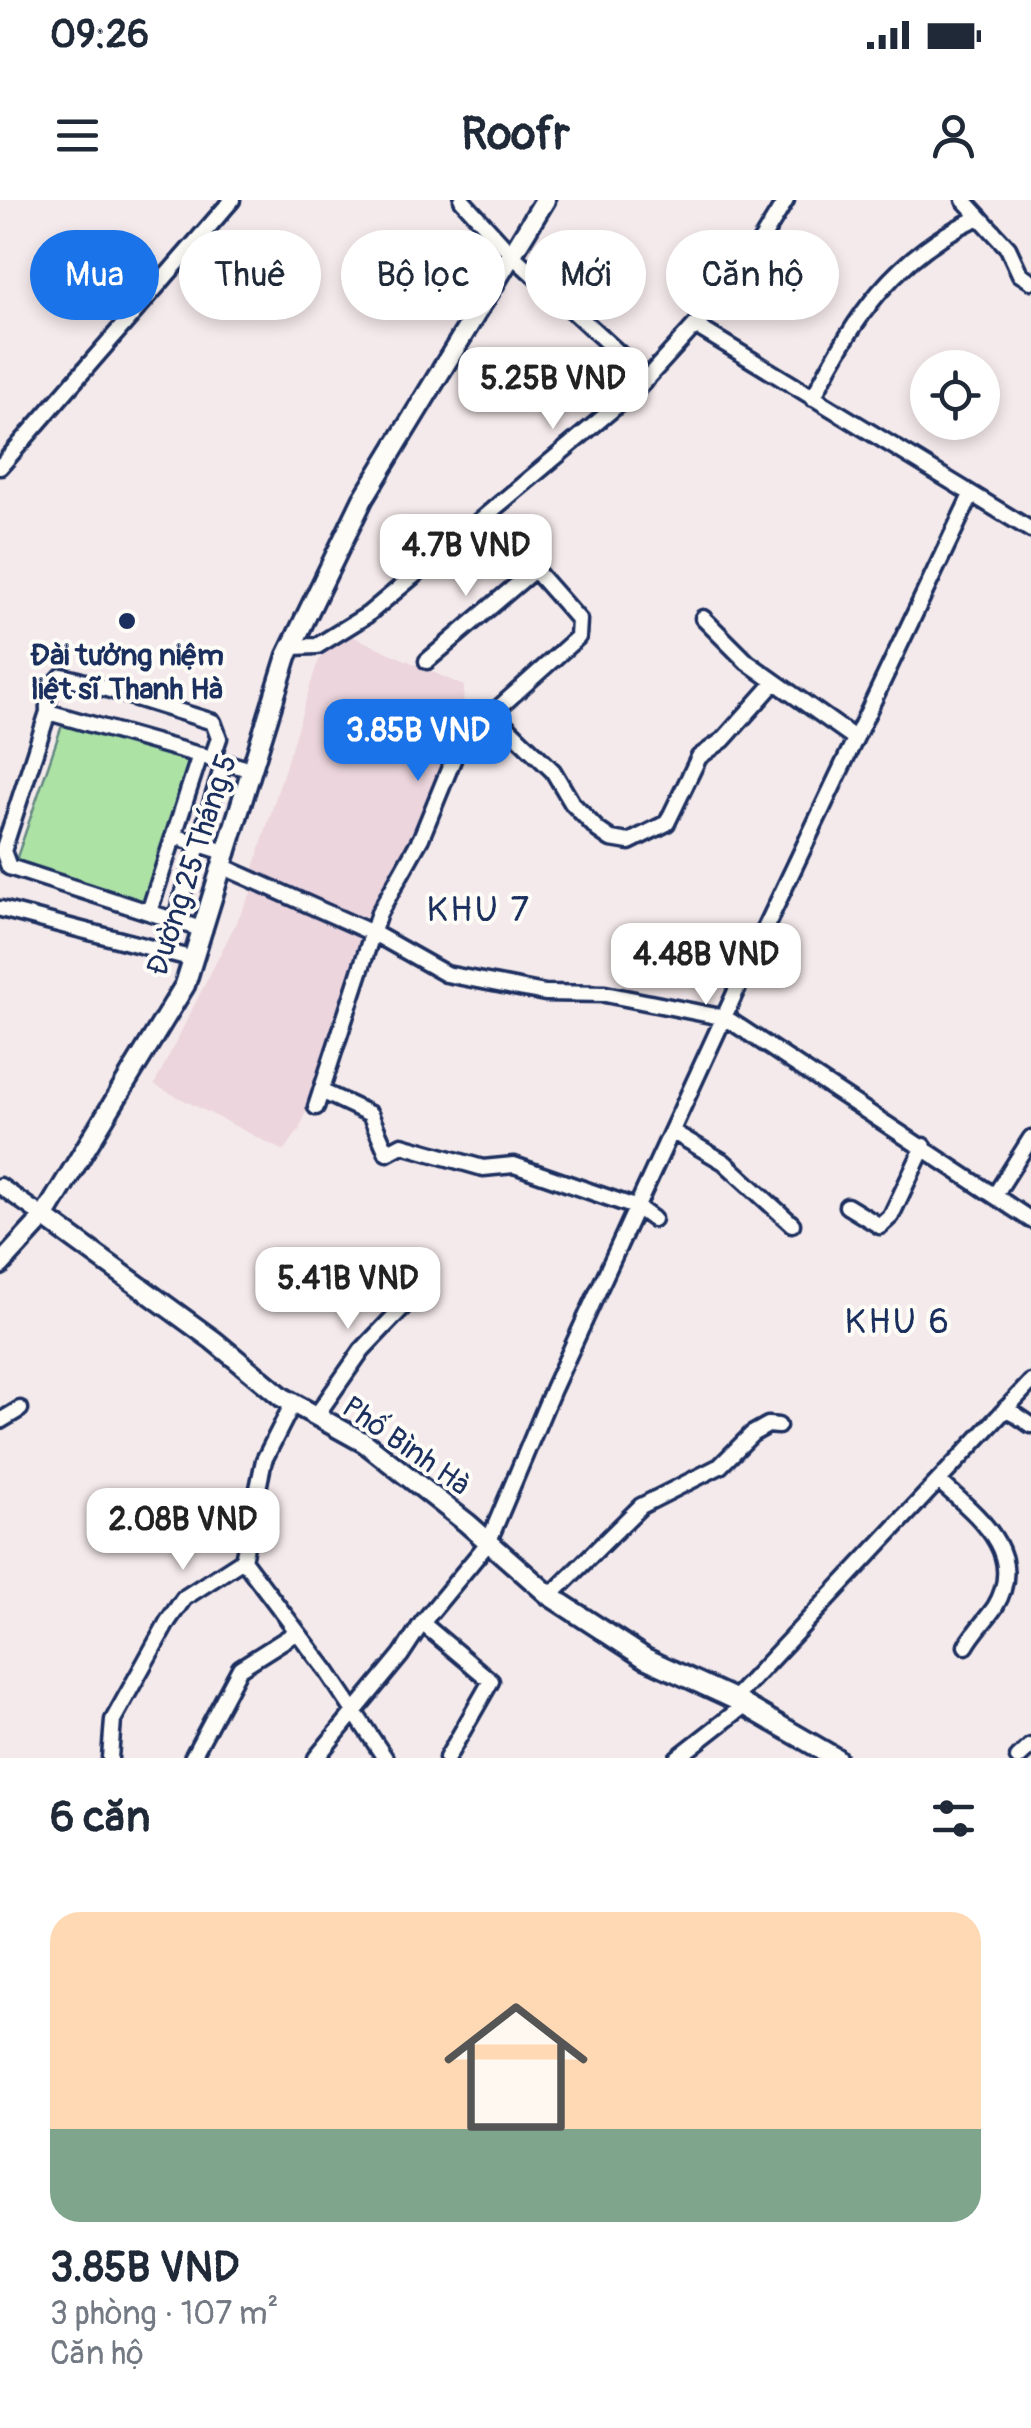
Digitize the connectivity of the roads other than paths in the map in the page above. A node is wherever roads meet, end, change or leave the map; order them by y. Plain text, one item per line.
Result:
1 (232, 200) edge
2 (462, 200) edge
3 (545, 200) edge
4 (786, 200) edge
5 (964, 200) edge
6 (978, 217) junction
7 (513, 256) junction
8 (1031, 281) edge
9 (696, 326) junction
10 (647, 378) junction
11 (813, 398) junction
12 (0, 467) edge
13 (971, 494) junction
14 (488, 516) junction
15 (1031, 530) edge
16 (534, 570) junction
17 (703, 618) dead end
18 (293, 647) junction
19 (426, 661) dead end
20 (774, 682) junction
21 (48, 712) junction
22 (493, 713) junction
23 (854, 737) junction
24 (212, 758) junction
25 (252, 770) junction
26 (174, 836) junction
27 (199, 844) junction
28 (226, 860) junction
29 (1, 910) edge
30 (150, 912) junction
31 (176, 920) junction
32 (204, 930) junction
33 (371, 932) junction
34 (194, 959) junction
35 (726, 1018) junction
36 (321, 1091) junction
37 (316, 1107) dead end
38 (673, 1132) junction
39 (1031, 1138) edge
40 (924, 1146) junction
41 (0, 1186) edge
42 (994, 1195) junction
43 (847, 1206) dead end
44 (638, 1208) junction
45 (44, 1217) junction
46 (653, 1218) dead end
47 (1031, 1220) edge
48 (792, 1224) dead end
49 (0, 1264) edge
50 (426, 1283) dead end
51 (1031, 1382) edge
52 (293, 1403) junction
53 (1006, 1408) junction
54 (20, 1410) dead end
55 (316, 1416) junction
56 (0, 1421) edge
57 (1031, 1425) edge
58 (778, 1426) dead end
59 (939, 1482) junction
60 (488, 1542) junction
61 (243, 1560) junction
62 (550, 1596) junction
63 (422, 1623) junction
64 (298, 1632) junction
65 (966, 1646) dead end
66 (740, 1702) junction
67 (353, 1712) junction
68 (1031, 1746) edge
69 (110, 1758) edge
70 (192, 1758) edge
71 (316, 1758) edge
72 (385, 1758) edge
73 (447, 1758) edge
74 (677, 1758) edge
75 (836, 1758) edge
76 (1018, 1758) edge

1 - 12 street
2 - 7 street
3 - 7 main road, Đường 25 Tháng 5
4 - 9 street
5 - 6 street
6 - 8 street
6 - 11 street
7 - 10 street
7 - 18 main road, Đường 25 Tháng 5
9 - 10 street
9 - 11 street
10 - 14 street
11 - 13 street
13 - 15 street
13 - 23 street
14 - 16 street
14 - 18 street
16 - 19 street
16 - 22 street
17 - 20 street
18 - 25 main road, Đường 25 Tháng 5
20 - 22 street
20 - 23 street
21 - 24 street
21 - 24 street
21 - 30 street
22 - 33 street
23 - 35 street
24 - 25 street
24 - 26 street
24 - 27 street
25 - 28 main road, Đường 25 Tháng 5
26 - 27 street
26 - 30 street
27 - 28 street
27 - 31 street
28 - 32 main road, Đường 25 Tháng 5
28 - 33 street
29 - 34 street
30 - 31 street
31 - 32 street
32 - 34 main road, Đường 25 Tháng 5
33 - 35 street
33 - 36 street
34 - 45 main road, Đường 25 Tháng 5
35 - 38 street
35 - 40 street
36 - 37 street
36 - 44 street
38 - 44 street
38 - 48 street
39 - 42 street
40 - 42 street
40 - 43 street
41 - 45 street
42 - 47 street
44 - 46 street
44 - 60 street
45 - 49 main road, Đường 25 Tháng 5
45 - 52 main road, Phố Bình Hà
50 - 55 street
51 - 53 street
52 - 55 main road, Phố Bình Hà
52 - 61 street
53 - 57 street
53 - 59 street
54 - 56 street
55 - 60 main road, Phố Bình Hà
58 - 62 street
59 - 65 street
59 - 66 street
60 - 62 main road, Phố Bình Hà
60 - 63 street
61 - 64 street
61 - 69 street
62 - 66 main road, Phố Bình Hà
63 - 67 street
63 - 73 street
64 - 67 street
64 - 70 street
66 - 74 street
66 - 75 main road, Phố Bình Hà
67 - 71 street
67 - 72 street
68 - 76 street

